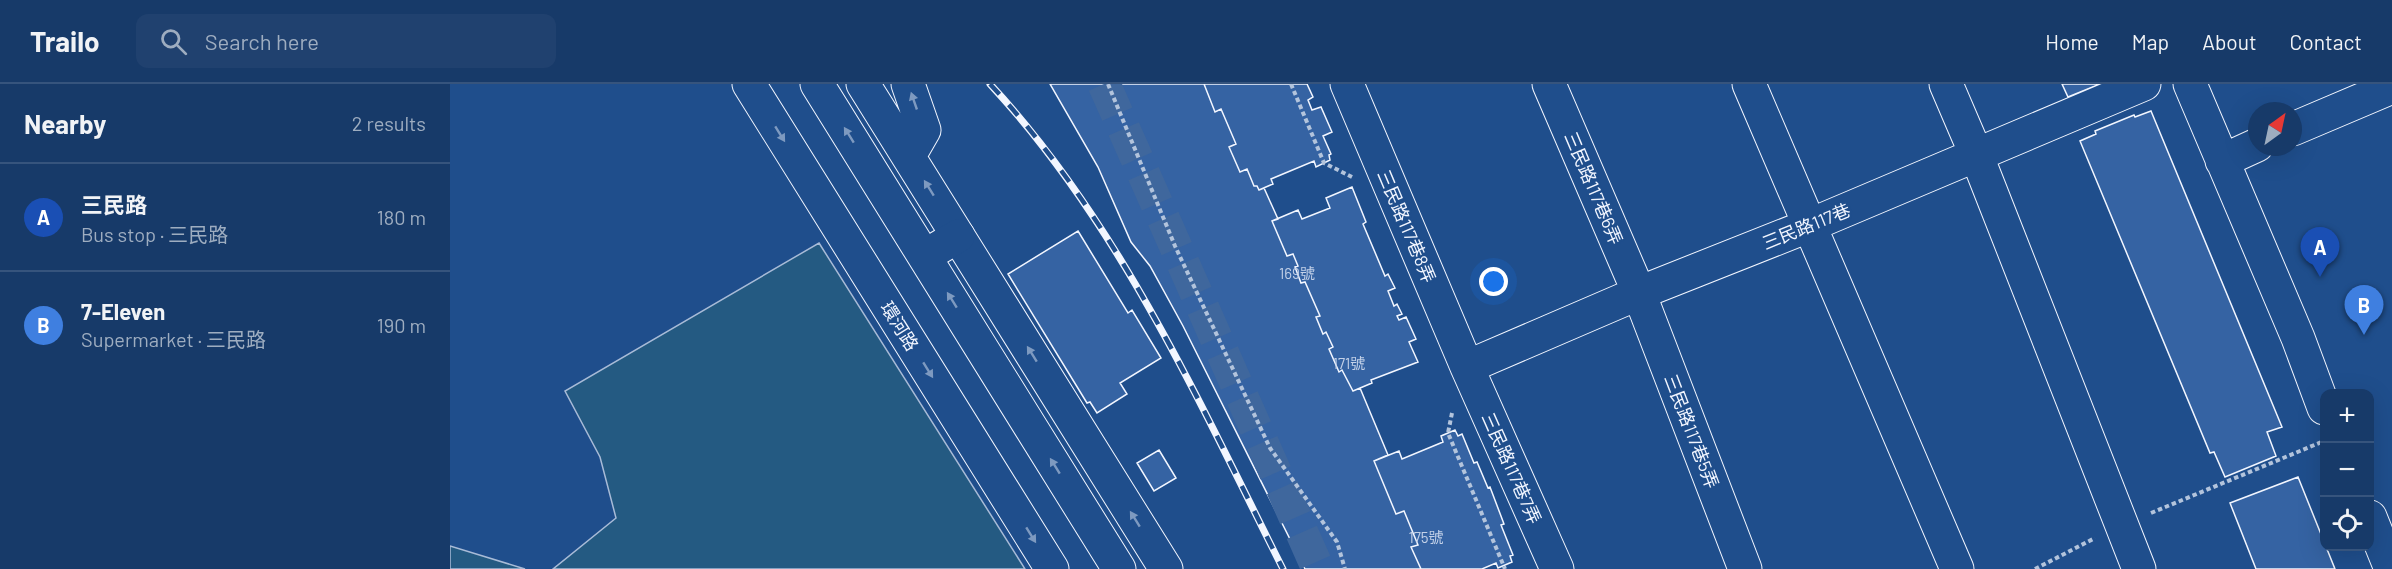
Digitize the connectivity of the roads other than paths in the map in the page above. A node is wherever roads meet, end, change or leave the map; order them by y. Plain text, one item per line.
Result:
1 (749, 84) edge
2 (817, 84) edge
3 (863, 84) edge
4 (908, 84) edge
5 (1347, 84) edge
6 (1550, 84) edge
7 (1749, 84) edge
8 (1946, 84) edge
9 (2144, 84) edge
10 (2190, 84) edge
11 (2392, 86) edge
12 (2302, 125) edge
13 (2248, 149) edge
14 (1976, 154) junction
15 (909, 156) junction
16 (2222, 161) junction
17 (1808, 226) junction
18 (958, 236) junction
19 (925, 256) junction
20 (1639, 293) junction
21 (1467, 367) junction
22 (2320, 395) edge
23 (2374, 527) edge
24 (1052, 569) edge
25 (1119, 569) edge
26 (1166, 569) edge
27 (1557, 569) edge
28 (1745, 569) edge
29 (1957, 569) edge
30 (2139, 569) edge
31 (2391, 569) edge

1 -> 24 main road, 環河路
19 -> 2 main road
3 - 15 main road
15 -> 4 main road
5 - 21 main road, 三民路117巷8弄
6 - 20 main road, 三民路117巷6弄
7 - 17 main road
8 - 14 main road
9 - 14 main road, 三民路117巷
10 - 16 main road
11 - 12 main road
13 - 16 main road
14 - 17 main road, 三民路117巷
14 - 30 main road
18 -> 15 main road
16 - 22 main road
17 - 20 main road, 三民路117巷
17 - 29 main road
18 - 19 main road
26 -> 18 main road
25 -> 19 main road
20 - 21 main road, 三民路117巷
20 - 28 main road, 三民路117巷5弄
21 - 27 main road, 三民路117巷7弄
23 - 31 main road

